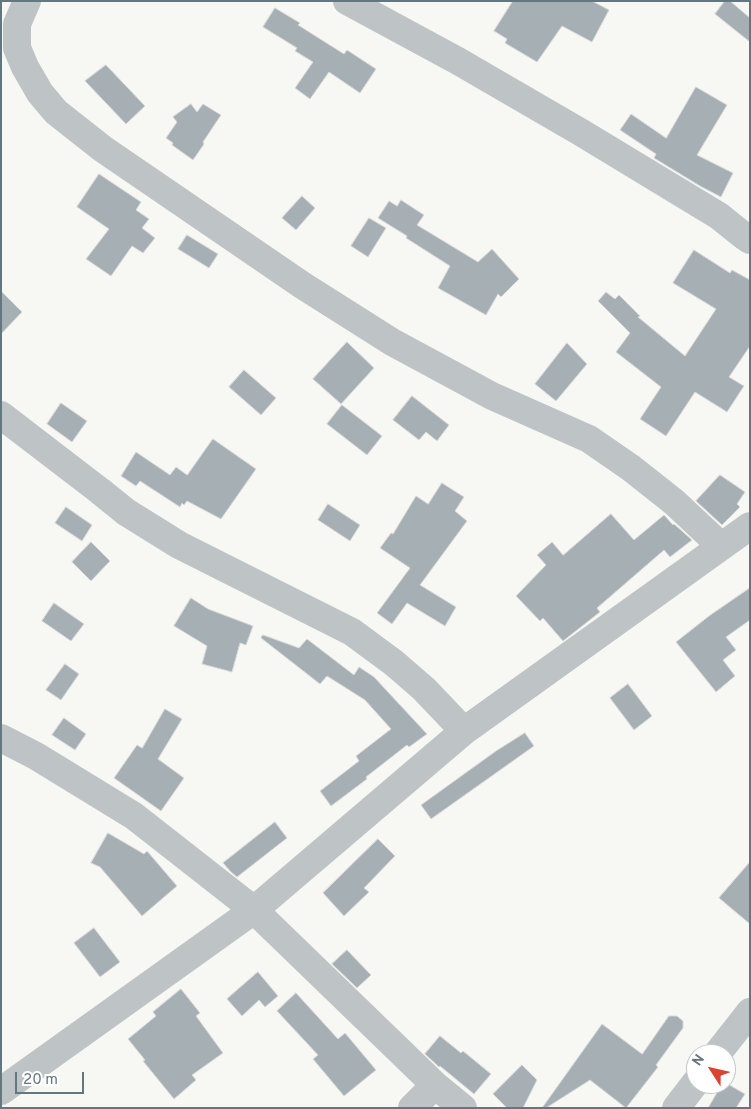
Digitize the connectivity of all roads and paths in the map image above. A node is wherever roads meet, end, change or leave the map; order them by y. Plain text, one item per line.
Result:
1 (27, 1) edge
2 (347, 1) edge
3 (750, 240) edge
4 (1, 415) edge
5 (750, 526) edge
6 (721, 546) junction
7 (464, 731) junction
8 (1, 738) edge
9 (254, 910) junction
10 (750, 1012) edge
11 (725, 1044) edge
12 (435, 1085) junction
13 (1, 1090) edge
14 (687, 1094) edge
15 (412, 1108) edge
16 (464, 1108) edge
17 (676, 1108) edge

1 - 6 street
2 - 3 street
4 - 7 street
5 - 6 street
6 - 7 street
7 - 9 street
8 - 9 street
9 - 12 street
9 - 13 street
10 - 11 street
12 - 15 street
12 - 16 street
14 - 17 street

